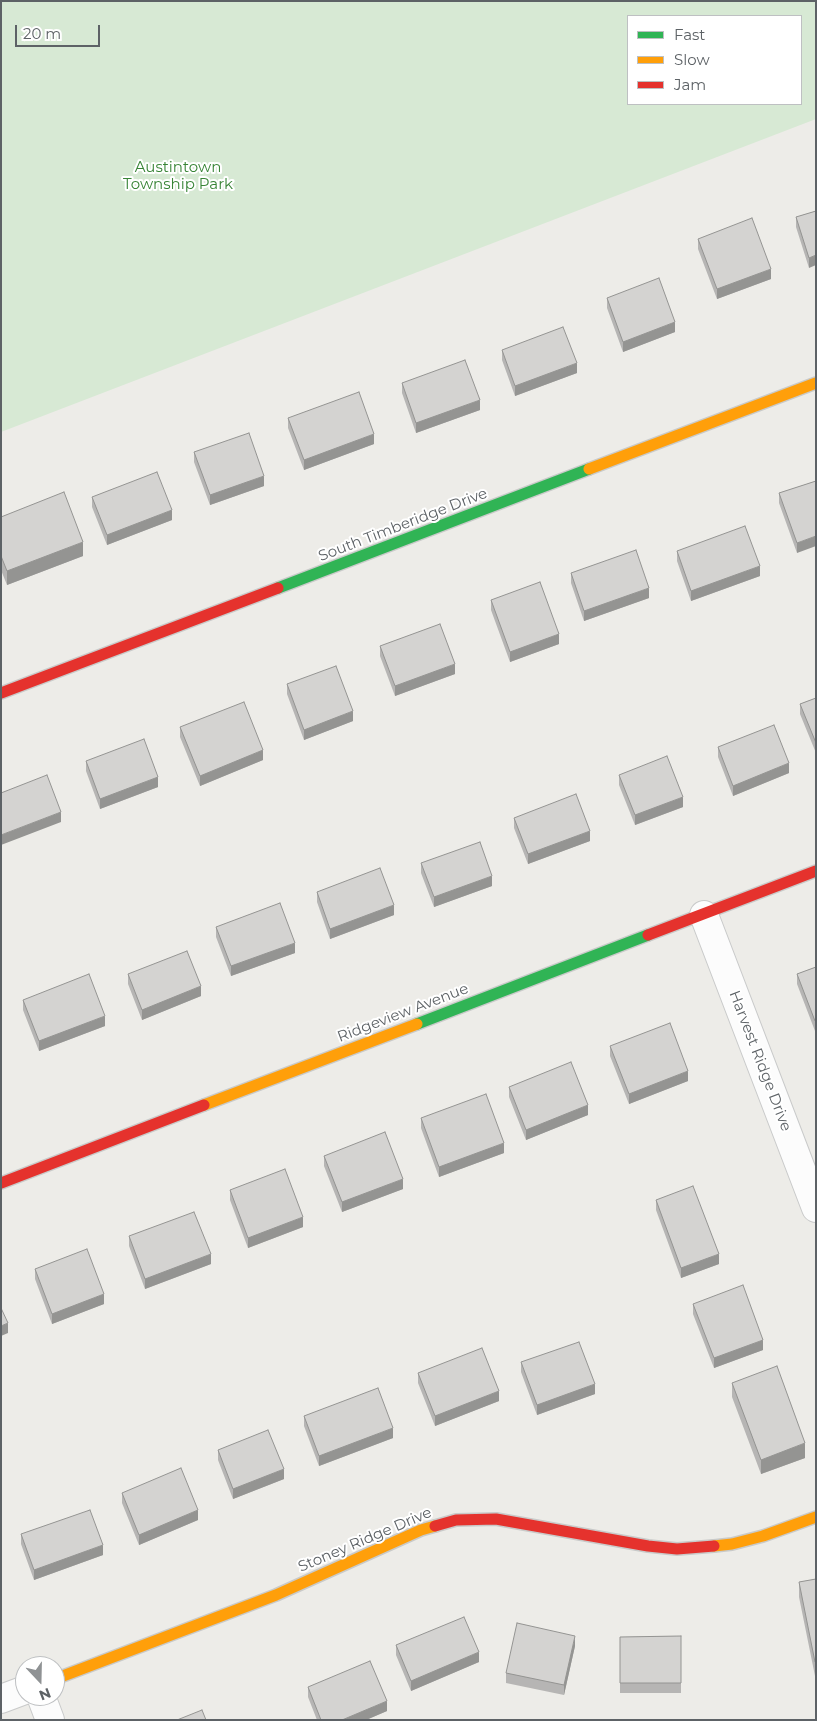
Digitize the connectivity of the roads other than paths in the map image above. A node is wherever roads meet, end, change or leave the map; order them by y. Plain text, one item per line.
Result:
1 (816, 383) edge
2 (1, 693) edge
3 (816, 872) edge
4 (704, 914) junction
5 (1, 1183) edge
6 (816, 1208) edge
7 (816, 1517) edge
8 (65, 1675) edge
9 (15, 1694) edge
10 (1, 1699) edge
11 (45, 1706) edge
12 (50, 1720) edge

1 - 2 street, South Timberidge Drive
3 - 4 street, Ridgeview Avenue
4 - 5 street, Ridgeview Avenue
4 - 6 street, Harvest Ridge Drive
7 - 8 street, Stoney Ridge Drive
9 - 10 street
11 - 12 street

